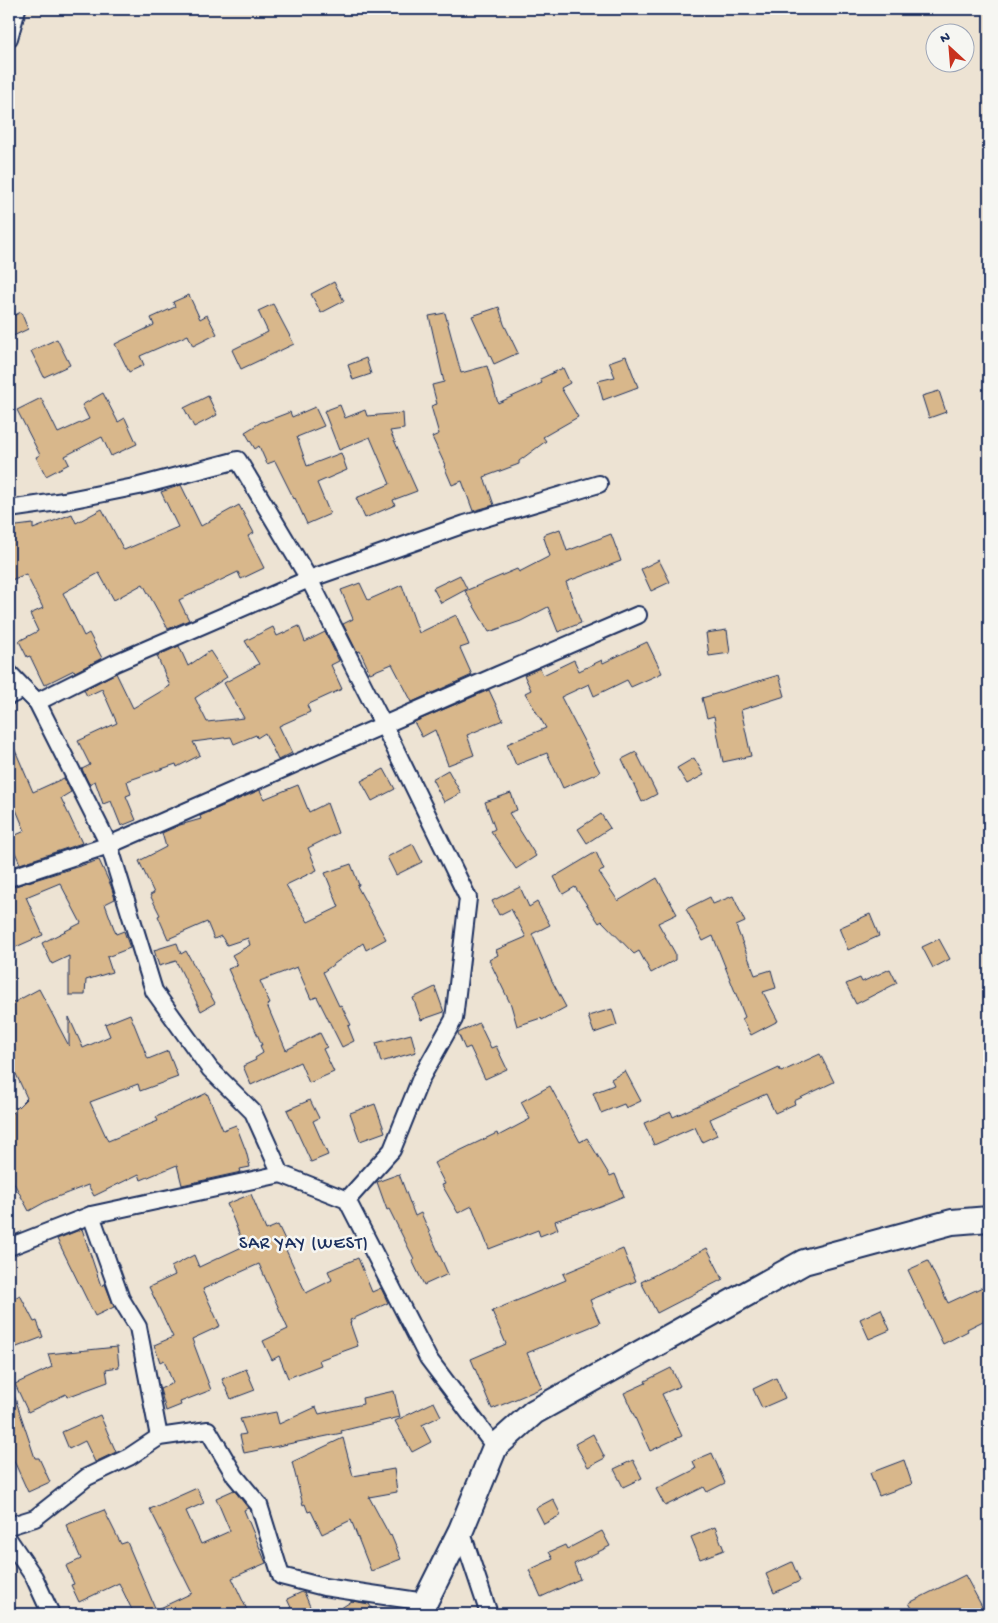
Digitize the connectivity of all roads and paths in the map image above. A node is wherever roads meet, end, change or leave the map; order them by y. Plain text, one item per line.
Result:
1 (17, 9) edge
2 (9, 38) edge
3 (599, 484) dead end
4 (9, 508) edge
5 (309, 579) junction
6 (638, 615) dead end
7 (9, 673) edge
8 (9, 696) edge
9 (37, 702) junction
10 (384, 726) junction
11 (109, 845) junction
12 (9, 878) edge
13 (281, 1174) junction
14 (347, 1200) junction
15 (91, 1215) junction
16 (989, 1219) edge
17 (9, 1247) edge
18 (159, 1437) junction
19 (495, 1448) junction
20 (9, 1526) edge
21 (461, 1530) junction
22 (9, 1540) edge
23 (422, 1608) edge
24 (51, 1614) edge
25 (489, 1614) edge

1 - 2 street
3 - 5 street
4 - 5 street
5 - 9 street
5 - 10 street
6 - 10 street
7 - 9 street
8 - 9 street
9 - 11 street
10 - 11 street
10 - 14 street
11 - 12 street
11 - 13 street
13 - 14 street
13 - 15 street
14 - 19 street
15 - 17 street
15 - 18 street
16 - 19 street
18 - 20 street
18 - 23 street
19 - 21 street
21 - 23 street
21 - 25 street
22 - 24 street

